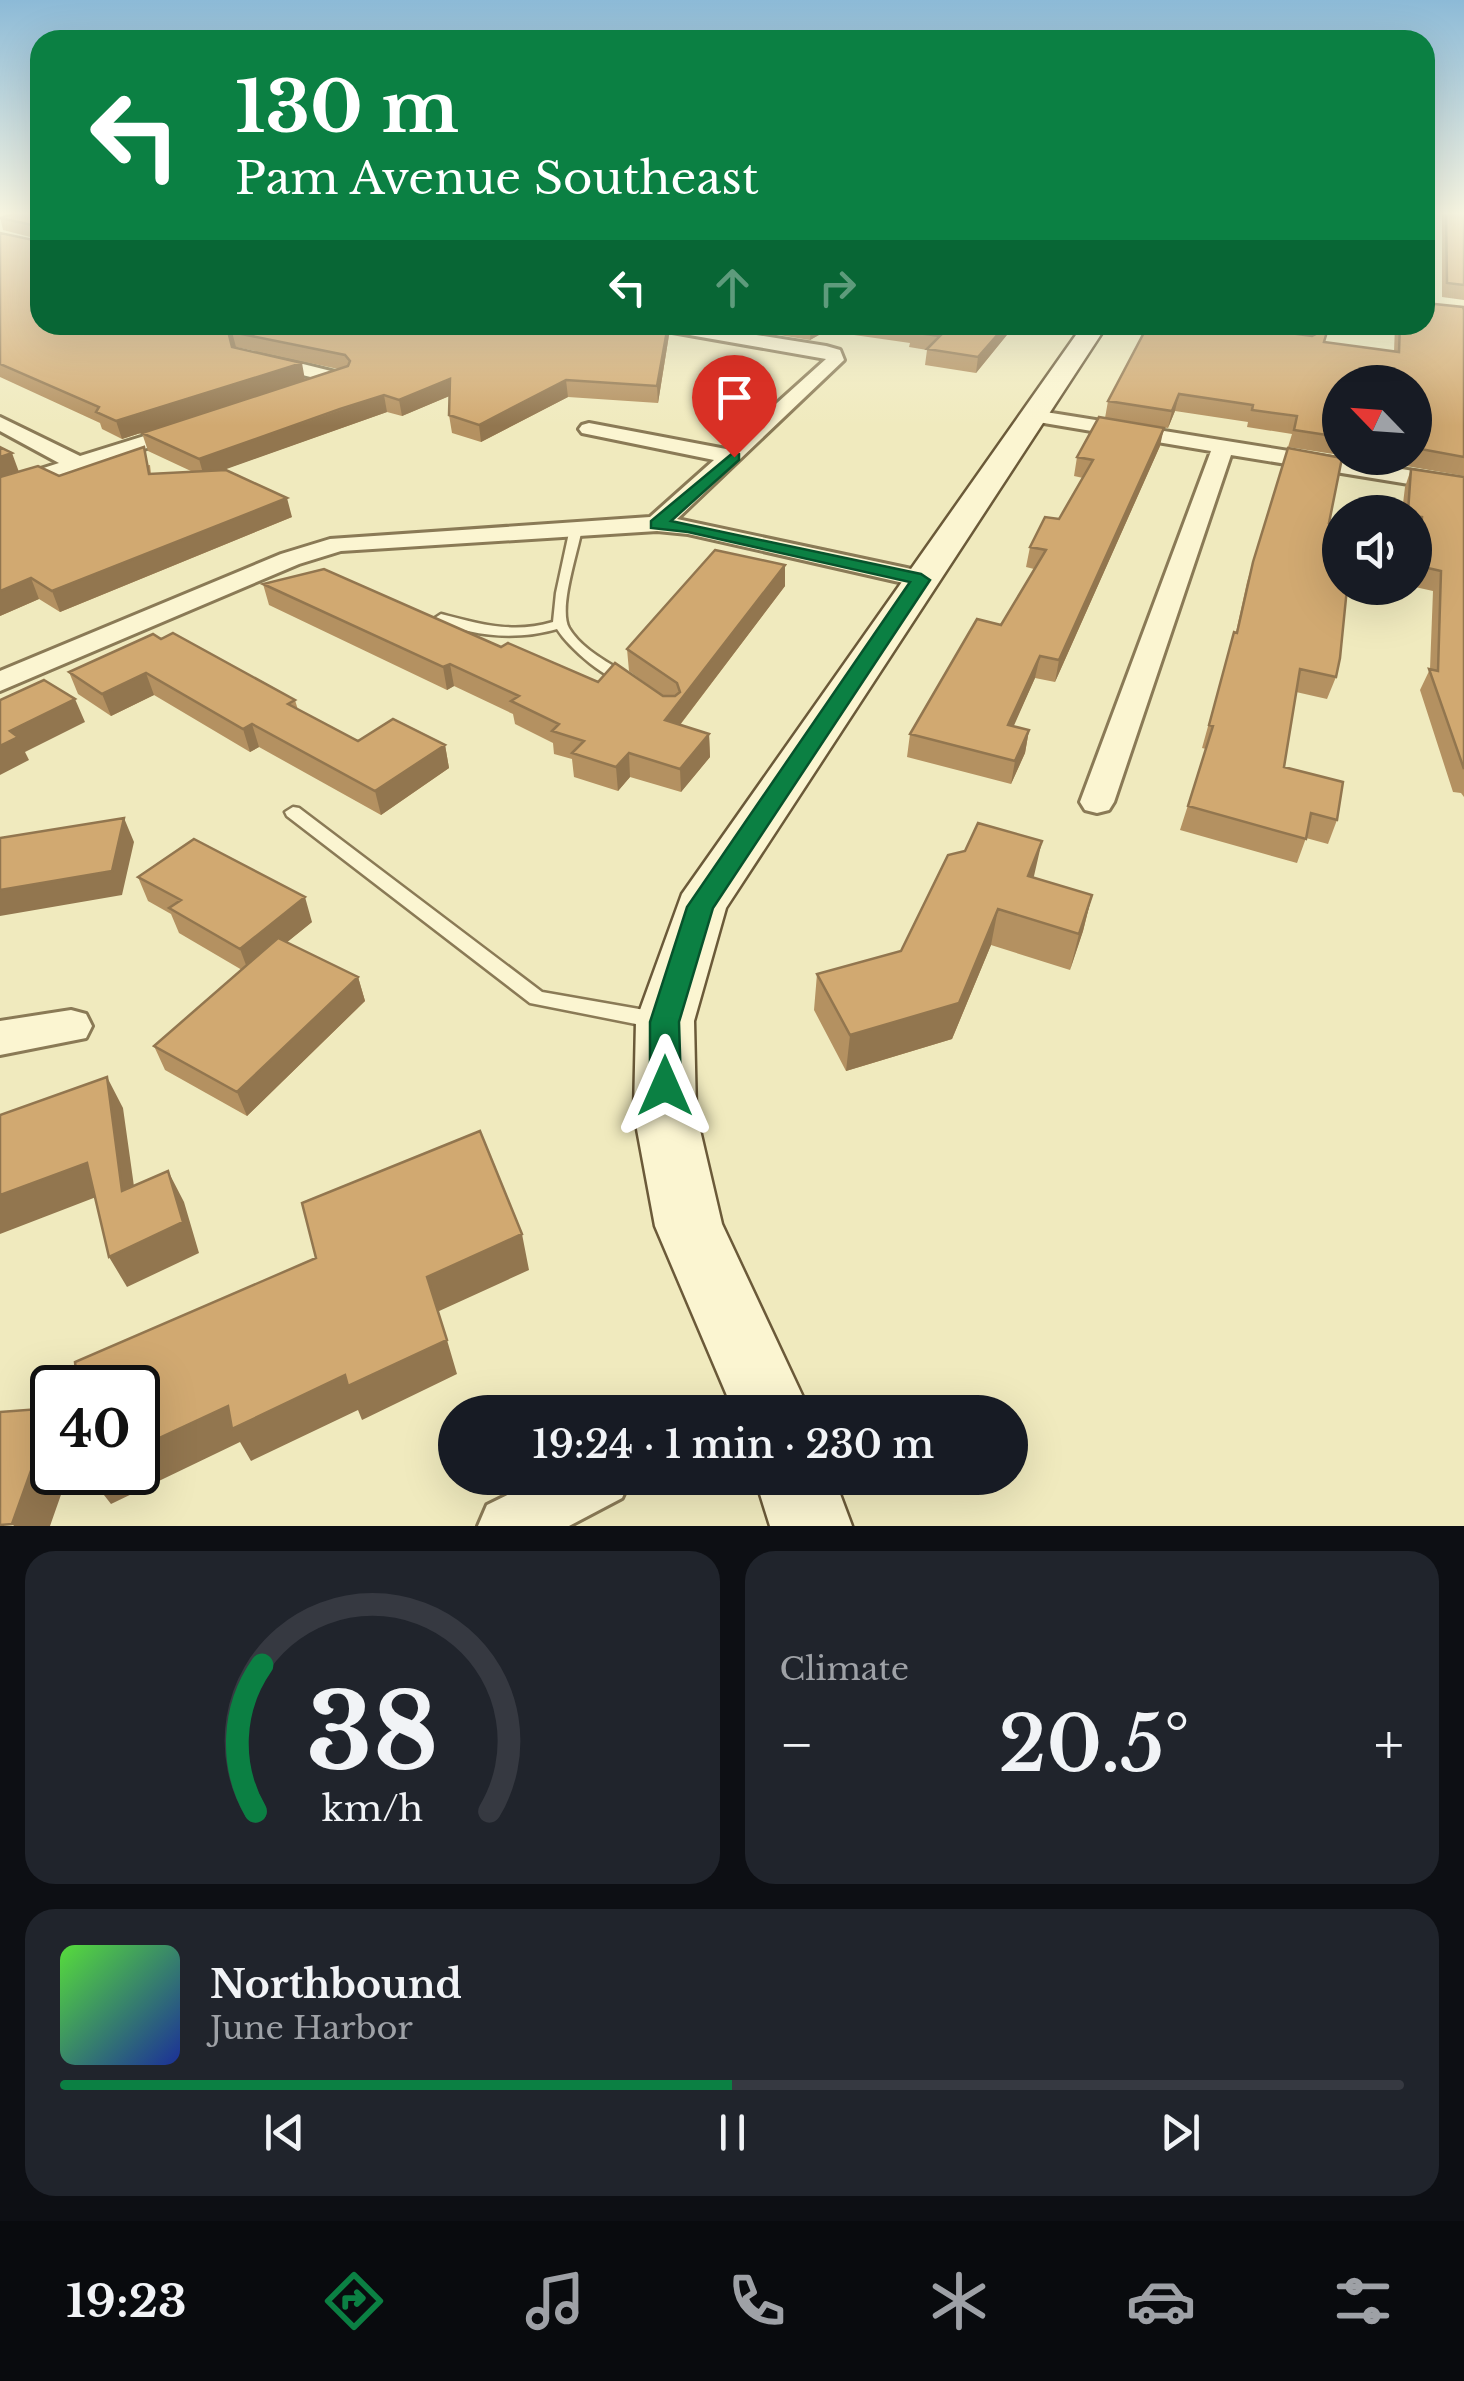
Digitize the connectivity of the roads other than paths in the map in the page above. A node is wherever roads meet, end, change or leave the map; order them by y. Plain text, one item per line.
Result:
1 (721, 335) edge
2 (1082, 335) edge
3 (243, 354) edge
4 (302, 391) edge
5 (1033, 416) junction
6 (209, 421) edge
7 (0, 422) edge
8 (589, 429) dead end
9 (1222, 447) junction
10 (734, 457) junction
11 (78, 464) junction
12 (1464, 486) edge
13 (0, 489) edge
14 (657, 524) junction
15 (576, 528) junction
16 (921, 580) junction
17 (441, 618) edge
18 (560, 624) junction
19 (0, 682) edge
20 (640, 690) edge
21 (1097, 802) dead end
22 (293, 812) dead end
23 (665, 1022) junction
24 (71, 1026) dead end
25 (0, 1038) edge
26 (751, 1395) edge
27 (569, 1495) edge
28 (800, 1495) edge
29 (508, 1526) edge
30 (812, 1526) edge

1 - 10 street
2 - 5 street
3 - 4 street
5 - 9 street
5 - 16 street
6 - 11 street
7 - 11 street
8 - 10 street
9 - 12 street
9 - 21 street
10 - 14 street
11 - 13 street
14 - 15 street
14 - 16 street
15 - 18 lane
15 - 19 street
16 - 23 street
17 - 18 lane
18 - 20 lane
22 - 23 lane
23 - 26 street
24 - 25 street
27 - 29 street
28 - 30 street

